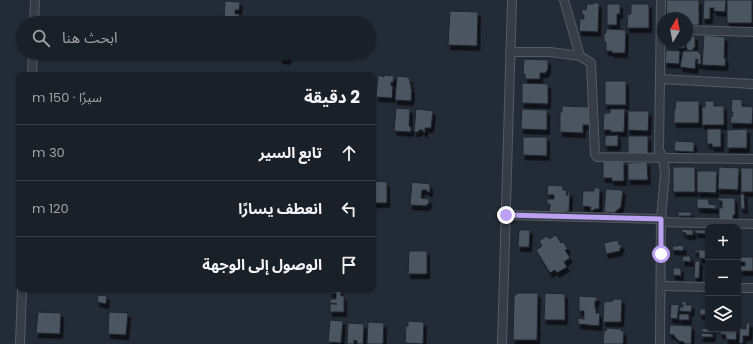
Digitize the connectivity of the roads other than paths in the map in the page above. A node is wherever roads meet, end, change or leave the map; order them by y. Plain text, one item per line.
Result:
1 (35, 0) edge
2 (512, 0) edge
3 (564, 0) edge
4 (661, 0) edge
5 (661, 12) edge
6 (34, 16) edge
7 (693, 30) edge
8 (753, 32) edge
9 (661, 48) edge
10 (510, 52) junction
11 (580, 56) junction
12 (33, 60) edge
13 (32, 72) edge
14 (660, 79) junction
15 (753, 84) edge
16 (663, 157) junction
17 (753, 158) edge
18 (506, 215) junction
19 (661, 220) junction
20 (753, 224) edge
21 (660, 286) junction
22 (705, 287) edge
23 (741, 288) edge
24 (753, 288) edge
25 (22, 292) edge
26 (20, 344) edge
27 (502, 344) edge
28 (660, 344) edge

1 - 6 street
2 - 10 street
3 - 11 street
4 - 5 street
7 - 8 street
9 - 14 street
10 - 11 street
10 - 18 street
11 - 16 street
12 - 13 street
14 - 15 street
14 - 16 street
16 - 17 street
16 - 19 street
18 - 19 street
18 - 27 street
19 - 20 street
19 - 21 street
21 - 22 street
21 - 28 street
23 - 24 street
25 - 26 street

